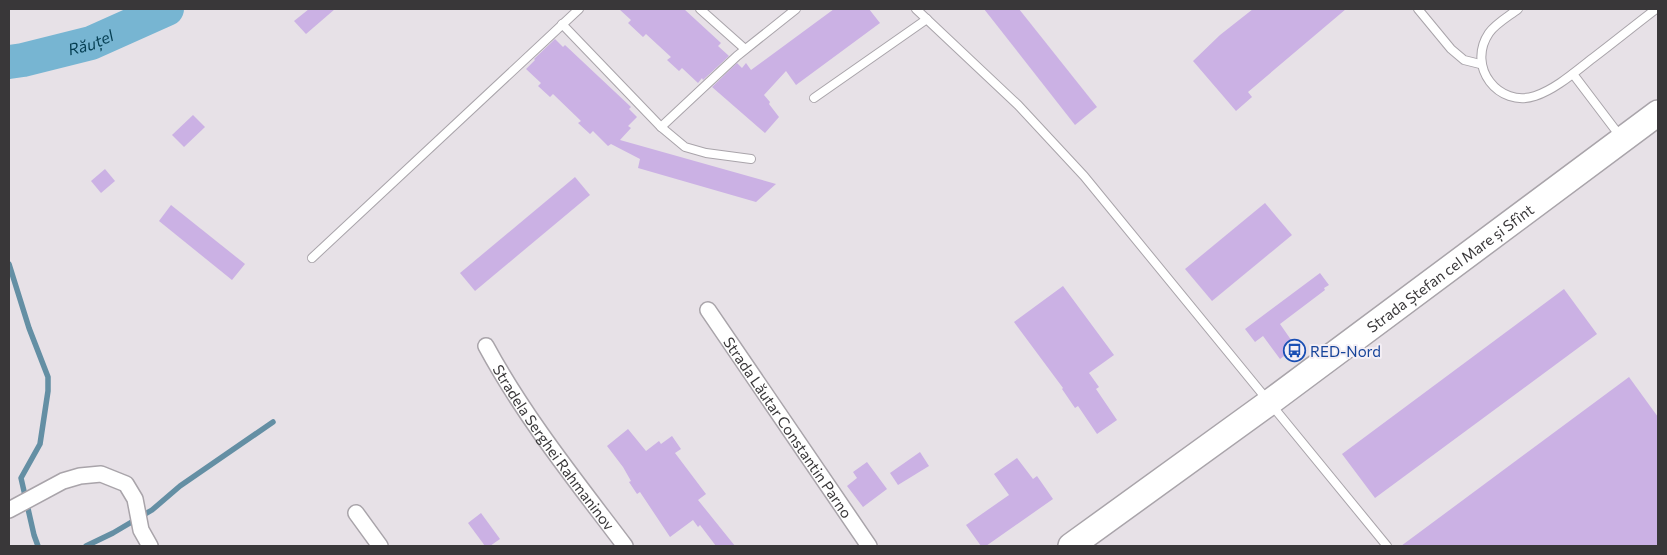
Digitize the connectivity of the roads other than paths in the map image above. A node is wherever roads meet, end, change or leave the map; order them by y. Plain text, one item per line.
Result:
1 (579, 9) edge
2 (700, 9) edge
3 (796, 9) edge
4 (916, 9) edge
5 (1418, 9) edge
6 (1518, 9) edge
7 (1656, 9) edge
8 (1508, 12) edge
9 (927, 19) junction
10 (562, 24) junction
11 (745, 49) junction
12 (1480, 64) junction
13 (1573, 74) junction
14 (814, 98) dead end
15 (1658, 113) edge
16 (661, 127) junction
17 (1622, 140) junction
18 (751, 159) dead end
19 (312, 258) dead end
20 (708, 310) dead end
21 (486, 346) dead end
22 (1270, 402) junction
23 (9, 510) edge
24 (356, 513) dead end
25 (150, 546) edge
26 (380, 546) edge
27 (625, 546) edge
28 (869, 546) edge
29 (1071, 546) edge
30 (1387, 546) edge

1 - 10 lane
2 - 11 lane
3 - 11 lane
4 - 9 lane
5 - 12 lane
6 - 8 lane
7 - 13 lane
8 - 12 lane
9 - 14 lane
9 - 22 lane
10 - 16 lane
10 - 19 lane
11 - 16 lane
12 - 13 lane
13 - 17 lane
15 - 17 main road, Strada Ștefan cel Mare și Sfînt
16 - 18 lane
17 - 22 main road, Strada Ștefan cel Mare și Sfînt
20 - 28 street, Strada Lăutar Constantin Parno
21 - 27 street, Stradela Serghei Rahmaninov
22 - 29 main road, Strada Ștefan cel Mare și Sfînt
22 - 30 lane
23 - 25 street
24 - 26 street

